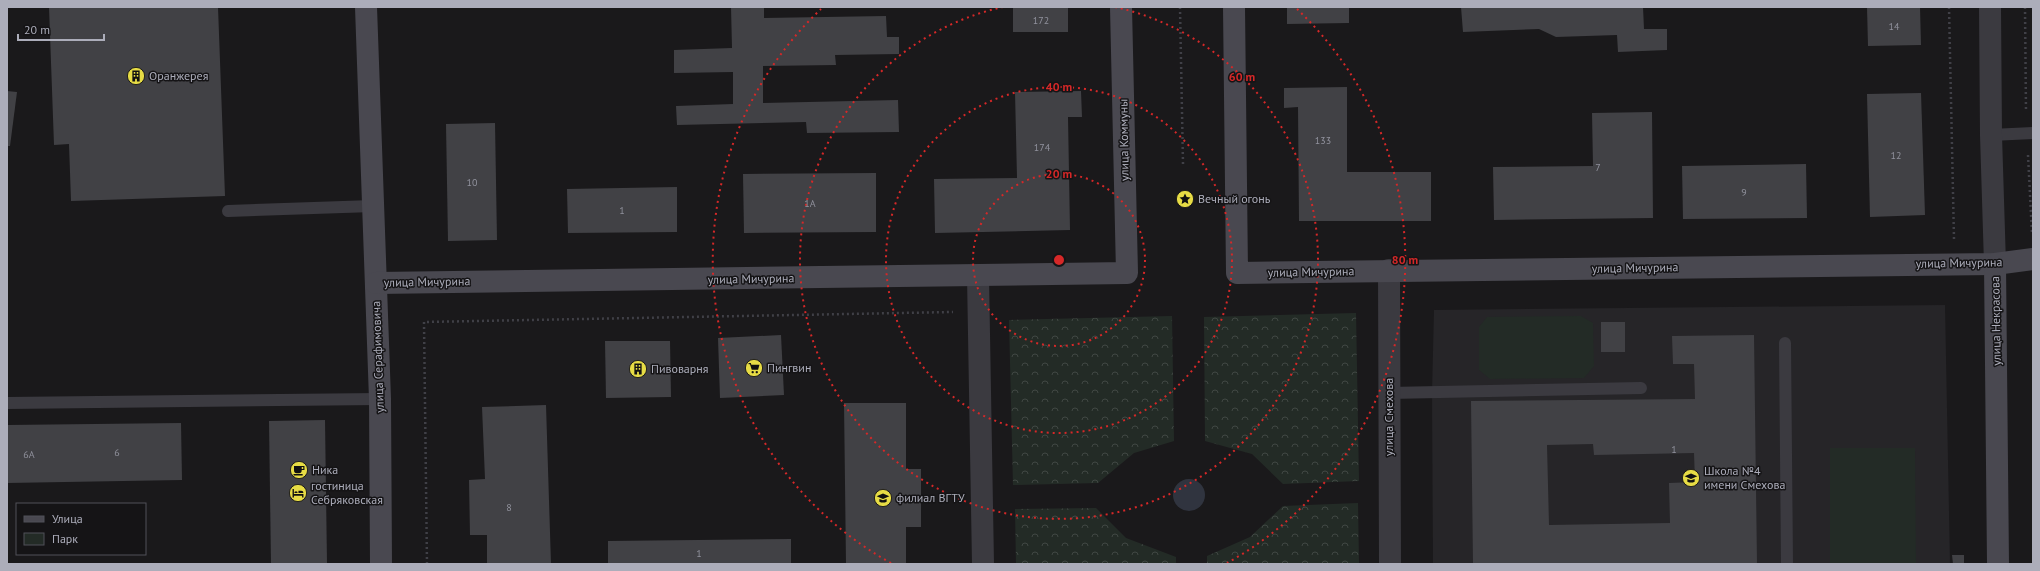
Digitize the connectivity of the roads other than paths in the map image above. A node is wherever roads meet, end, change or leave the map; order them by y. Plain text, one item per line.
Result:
1 (366, 7) edge
2 (1121, 7) edge
3 (1234, 7) edge
4 (1990, 7) edge
5 (2033, 134) edge
6 (1991, 135) junction
7 (373, 206) junction
8 (228, 211) dead end
9 (2033, 259) edge
10 (1995, 264) junction
11 (1389, 270) junction
12 (1127, 273) joint
13 (978, 276) junction
14 (376, 283) junction
15 (1785, 343) dead end
16 (1641, 388) dead end
17 (1389, 393) junction
18 (380, 399) junction
19 (7, 403) edge
20 (381, 564) edge
21 (983, 564) edge
22 (1390, 564) edge
23 (1787, 564) edge
24 (1998, 564) edge

1 - 7 street, улица Серафимовича
2 - 12 street, улица Коммуны
3 - 11 street, улица Мичурина
4 - 6 street, улица Некрасова
5 - 6 lane
6 - 10 street, улица Некрасова
7 - 8 lane
7 - 14 street, улица Серафимовича
9 - 10 street, улица Мичурина
10 - 11 street, улица Мичурина
10 - 24 street, улица Некрасова
11 - 17 street, улица Смехова
12 - 13 street, улица Мичурина
13 - 14 street, улица Мичурина
13 - 21 street
14 - 18 street, улица Серафимовича
15 - 23 lane
16 - 17 lane
17 - 22 street, улица Смехова
18 - 19 lane
18 - 20 street, улица Серафимовича

